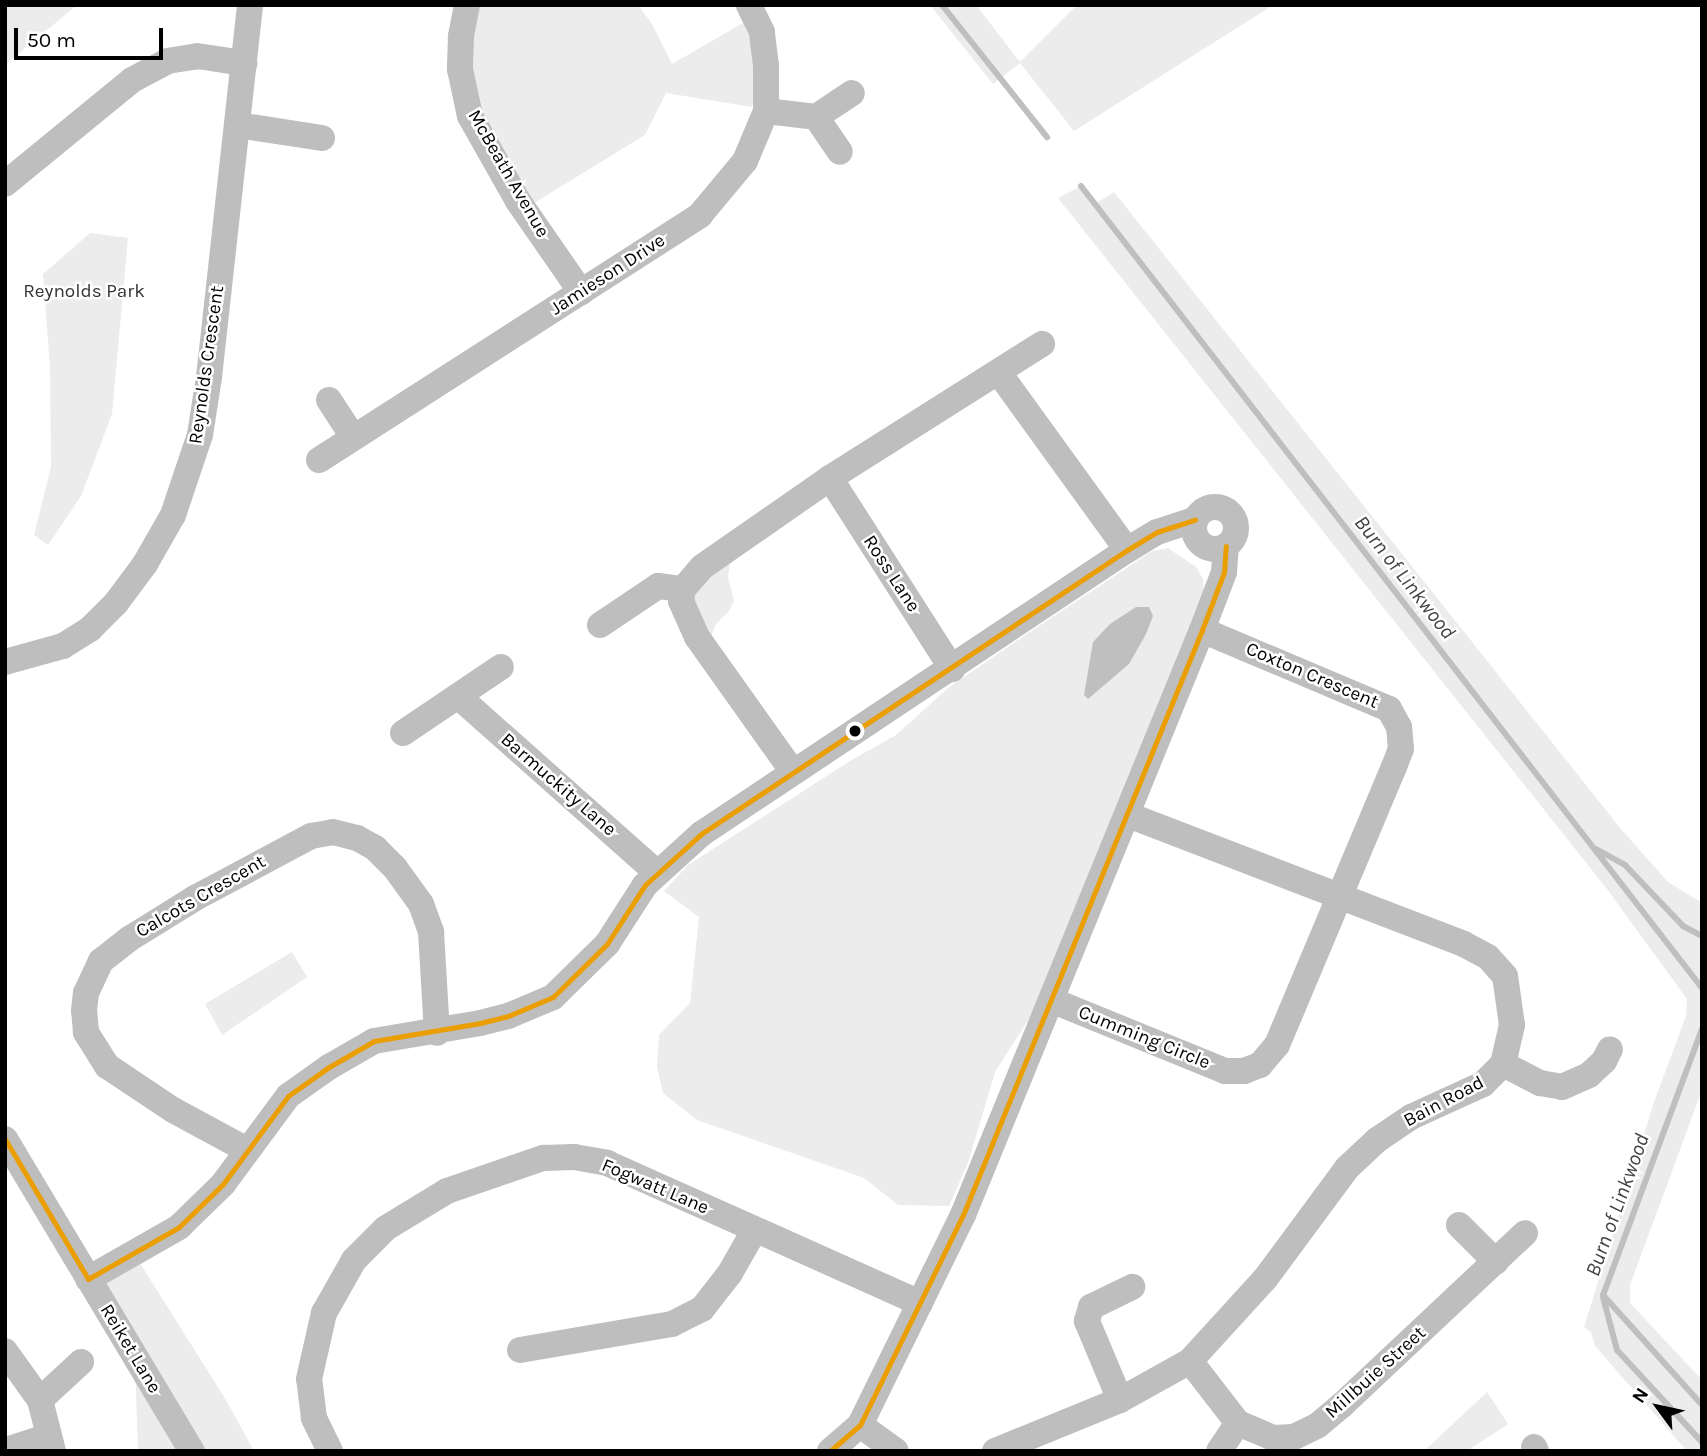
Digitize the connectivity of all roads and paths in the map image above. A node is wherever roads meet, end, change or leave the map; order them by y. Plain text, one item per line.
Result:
1 (250, 5) edge
2 (467, 5) edge
3 (749, 5) edge
4 (244, 64) junction
5 (852, 93) dead end
6 (766, 111) junction
7 (816, 117) junction
8 (238, 125) junction
9 (322, 138) dead end
10 (840, 152) dead end
11 (5, 184) edge
12 (581, 292) junction
13 (1042, 344) dead end
14 (999, 373) junction
15 (329, 400) dead end
16 (353, 437) junction
17 (319, 460) dead end
18 (830, 478) junction
19 (1127, 550) junction
20 (683, 589) junction
21 (600, 625) dead end
22 (1202, 631) junction
23 (5, 662) edge
24 (501, 667) dead end
25 (952, 669) junction
26 (458, 697) junction
27 (403, 733) dead end
28 (793, 772) junction
29 (1128, 815) junction
30 (657, 873) junction
31 (1339, 897) junction
32 (1051, 1000) junction
33 (437, 1033) junction
34 (1610, 1049) dead end
35 (1503, 1064) junction
36 (5, 1139) edge
37 (247, 1150) junction
38 (1459, 1225) dead end
39 (754, 1231) junction
40 (1525, 1233) dead end
41 (1496, 1262) junction
42 (88, 1279) junction
43 (1132, 1287) dead end
44 (920, 1303) junction
45 (520, 1350) dead end
46 (5, 1352) edge
47 (1190, 1361) junction
48 (81, 1362) dead end
49 (40, 1400) junction
50 (1120, 1400) junction
51 (1238, 1423) junction
52 (860, 1425) junction
53 (50, 1443) edge
54 (12, 1448) dead end
55 (192, 1451) edge
56 (330, 1451) edge
57 (830, 1451) edge
58 (896, 1451) edge
59 (995, 1451) edge
60 (1220, 1451) edge

1 - 4 street, Reynolds Crescent
2 - 12 street, McBeath Avenue
3 - 6 street, Jamieson Drive
4 - 8 street, Reynolds Crescent
4 - 11 street
5 - 7 street
6 - 7 street
6 - 12 street, Jamieson Drive
7 - 10 street
8 - 9 street
8 - 23 street, Reynolds Crescent
12 - 16 street, Jamieson Drive
13 - 14 street
14 - 18 street
14 - 19 street
15 - 16 street
16 - 17 street, Jamieson Drive
18 - 20 street
18 - 25 street, Ross Lane
19 - 22 street
19 - 25 street
20 - 21 street
20 - 28 street
22 - 29 street
22 - 31 street, Coxton Crescent
24 - 26 street
25 - 28 street
26 - 27 street
26 - 30 street, Barmuckity Lane
28 - 30 street
29 - 31 street, Bain Road
29 - 32 street
30 - 33 street
31 - 32 street, Cumming Circle
31 - 35 street, Bain Road
32 - 44 street
33 - 37 street
33 - 37 street, Calcots Crescent
34 - 35 street
35 - 47 street, Bain Road
36 - 42 street, Reiket Lane
37 - 42 street
38 - 41 street
39 - 44 street, Fogwatt Lane
39 - 45 street
39 - 56 street, Fogwatt Lane
40 - 41 street, Millbuie Street
41 - 51 street, Millbuie Street
42 - 55 street, Reiket Lane
43 - 50 street
44 - 52 street
46 - 49 street
47 - 50 street, Bain Road
47 - 51 street, Millbuie Street
48 - 49 street
49 - 53 street
50 - 59 street, Bain Road
51 - 60 street
52 - 57 street
52 - 58 street
53 - 54 street

